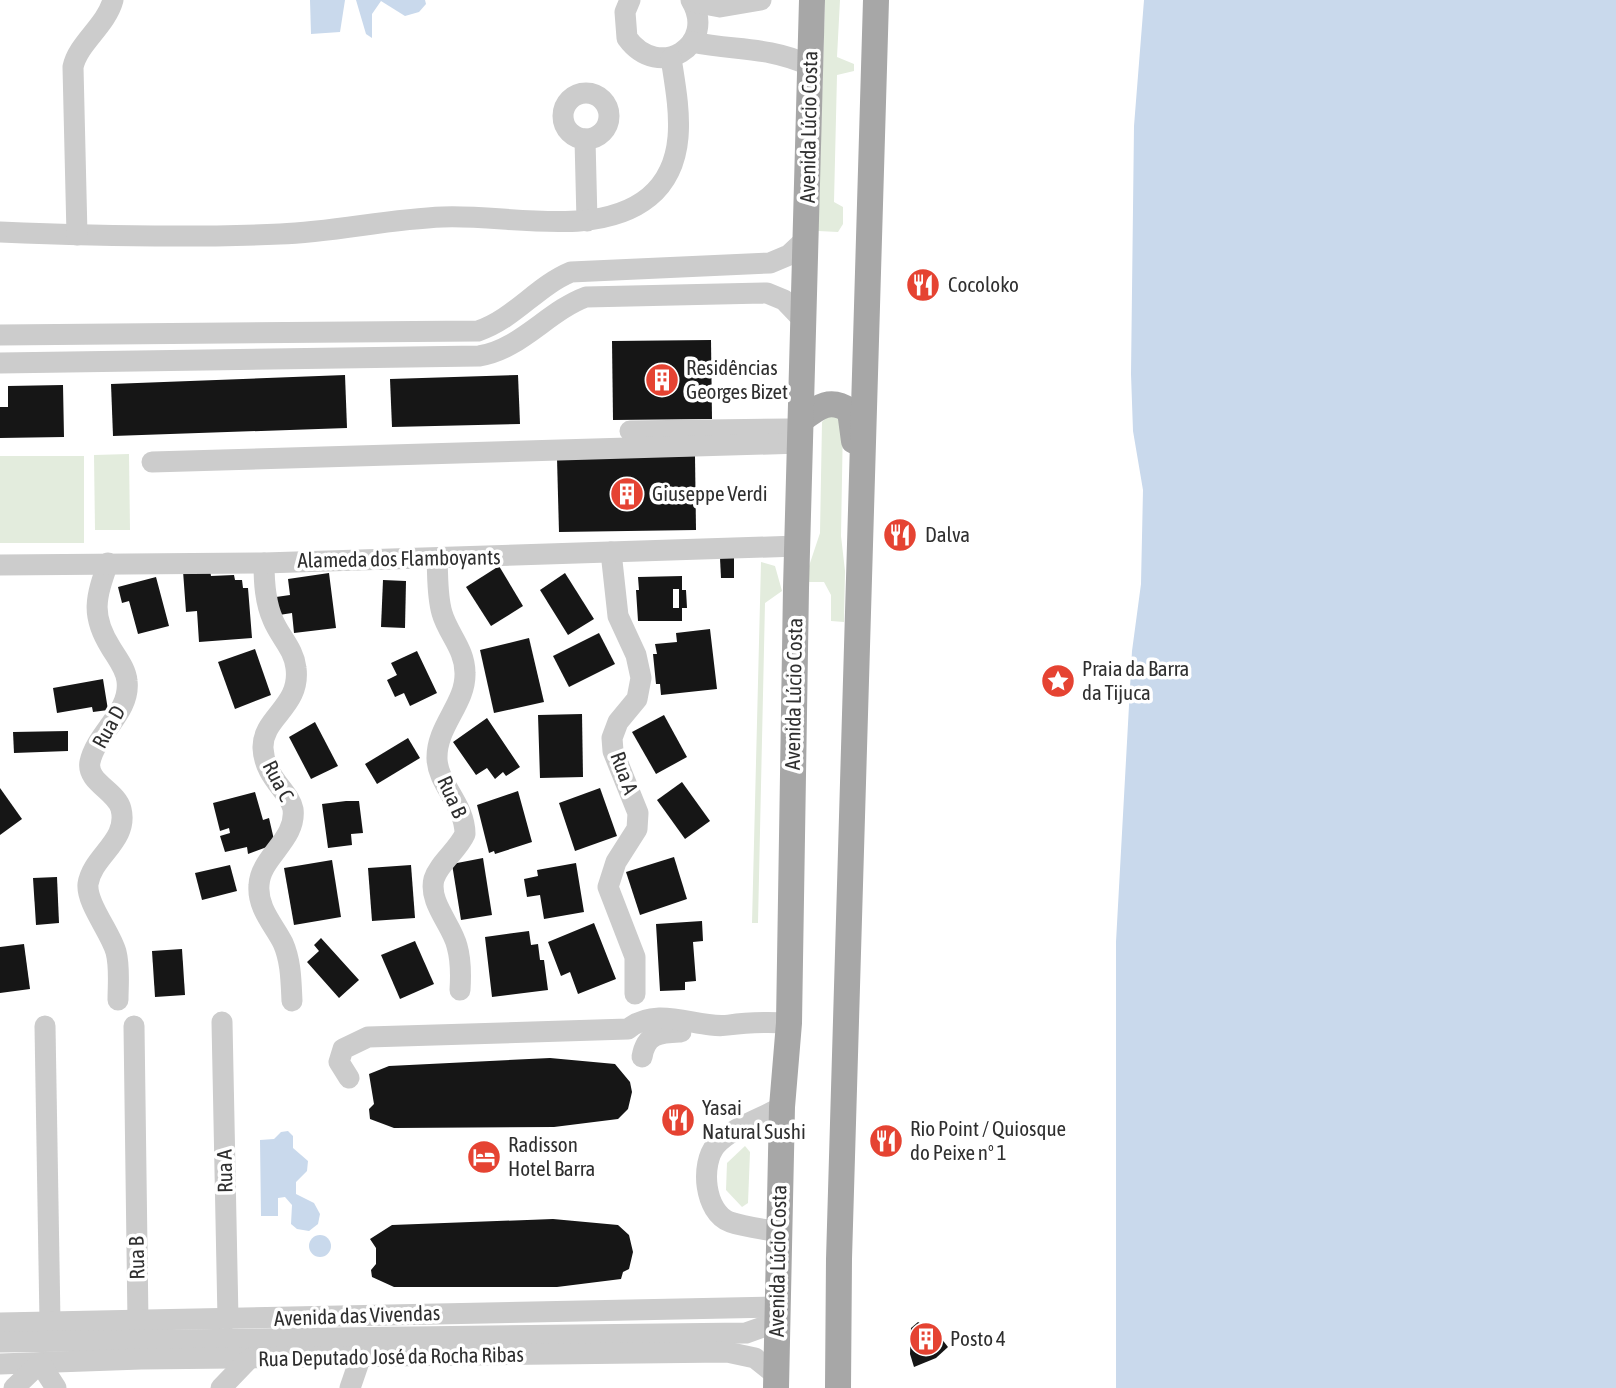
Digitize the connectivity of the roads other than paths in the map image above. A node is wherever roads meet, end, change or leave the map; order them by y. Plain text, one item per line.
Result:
1 (113, 0) edge
2 (630, 0) edge
3 (761, 0) edge
4 (812, 0) edge
5 (876, 0) edge
6 (692, 1) edge
7 (692, 42) junction
8 (671, 58) junction
9 (809, 65) junction
10 (585, 139) dead end
11 (587, 221) junction
12 (0, 232) edge
13 (77, 235) junction
14 (807, 239) junction
15 (755, 265) junction
16 (757, 293) junction
17 (805, 322) junction
18 (0, 335) edge
19 (0, 363) edge
20 (801, 430) junction
21 (630, 431) dead end
22 (152, 462) dead end
23 (861, 502) junction
24 (798, 547) junction
25 (611, 552) junction
26 (437, 559) junction
27 (107, 563) junction
28 (264, 563) junction
29 (0, 565) edge
30 (460, 990) dead end
31 (635, 994) dead end
32 (118, 1000) dead end
33 (292, 1001) dead end
34 (222, 1022) dead end
35 (789, 1023) junction
36 (45, 1026) dead end
37 (134, 1026) dead end
38 (728, 1026) junction
39 (642, 1057) dead end
40 (349, 1078) dead end
41 (782, 1107) junction
42 (778, 1232) junction
43 (777, 1314) junction
44 (228, 1319) junction
45 (50, 1322) junction
46 (138, 1322) junction
47 (0, 1323) edge
48 (0, 1342) edge
49 (319, 1348) junction
50 (361, 1356) junction
51 (249, 1359) junction
52 (40, 1363) junction
53 (0, 1364) edge
54 (776, 1381) edge
55 (14, 1388) edge
56 (56, 1388) edge
57 (221, 1388) edge
58 (350, 1388) edge
59 (838, 1388) edge

1 - 13 street
2 - 8 street
3 - 6 street
4 - 9 main road, Avenida Lúcio Costa
5 - 23 main road
6 - 7 street
7 - 8 street
7 - 9 street
8 - 11 street
9 - 14 main road, Avenida Lúcio Costa
10 - 11 street
11 - 13 street
12 - 13 street
14 - 15 street
14 - 17 main road, Avenida Lúcio Costa
15 - 16 street
15 - 18 street
16 - 17 street
16 - 19 street
17 - 20 main road, Avenida Lúcio Costa
20 - 21 street
20 - 22 street
20 - 23 main road
20 - 24 main road, Avenida Lúcio Costa
23 - 59 main road
24 - 25 street, Alameda dos Flamboyants
24 - 35 main road, Avenida Lúcio Costa
25 - 26 street, Alameda dos Flamboyants
25 - 31 street, Rua A
26 - 28 street, Alameda dos Flamboyants
26 - 30 street, Rua B
27 - 28 street, Alameda dos Flamboyants
27 - 29 street, Alameda dos Flamboyants
27 - 32 street, Rua D
28 - 33 street, Rua C
34 - 44 street, Rua A
35 - 38 street
35 - 41 main road, Avenida Lúcio Costa
36 - 45 street
37 - 46 street, Rua B
38 - 39 street
38 - 40 street
41 - 42 main road, Avenida Lúcio Costa
41 - 42 street
42 - 43 main road, Avenida Lúcio Costa
43 - 44 street, Avenida das Vivendas
43 - 49 street, Rua Deputado José da Rocha Ribas
43 - 54 main road, Avenida Lúcio Costa
44 - 46 street, Avenida das Vivendas
45 - 46 street, Avenida das Vivendas
45 - 47 street, Avenida das Vivendas
48 - 49 street, Rua Deputado José da Rocha Ribas
49 - 50 street, Rua Deputado José da Rocha Ribas
49 - 51 street, Rua Deputado José da Rocha Ribas
50 - 54 street, Rua Deputado José da Rocha Ribas
50 - 58 street
51 - 52 street, Rua Deputado José da Rocha Ribas
51 - 57 street
52 - 53 street, Rua Deputado José da Rocha Ribas
52 - 55 street
52 - 56 street

